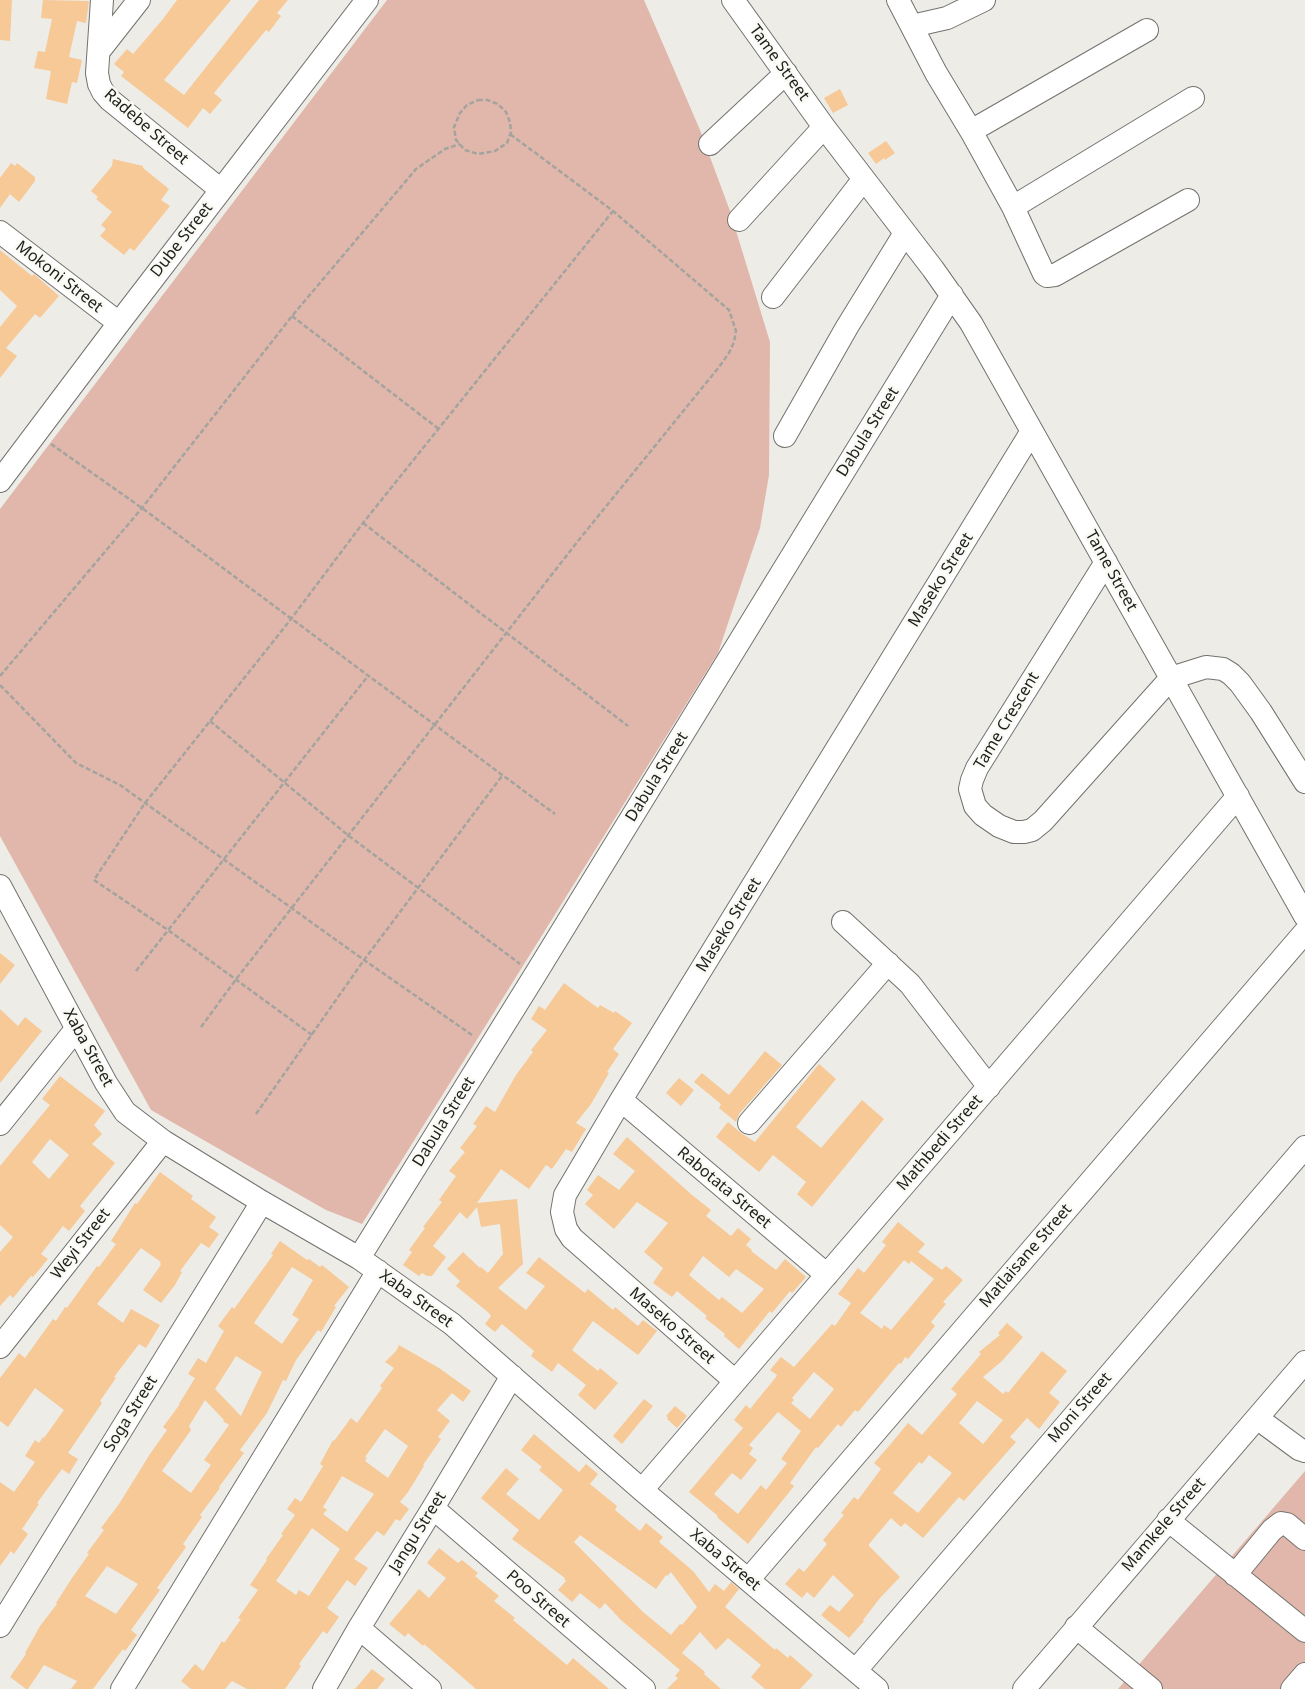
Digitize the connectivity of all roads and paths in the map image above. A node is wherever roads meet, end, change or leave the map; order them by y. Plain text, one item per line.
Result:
1 (102, 0) edge
2 (140, 0) edge
3 (367, 0) edge
4 (733, 0) edge
5 (898, 0) edge
6 (984, 0) edge
7 (912, 26) junction
8 (1148, 30) dead end
9 (99, 51) junction
10 (786, 73) junction
11 (1193, 98) dead end
12 (824, 127) junction
13 (971, 131) junction
14 (510, 134) junction
15 (460, 144) junction
16 (710, 144) dead end
17 (863, 180) junction
18 (221, 190) junction
19 (1188, 200) dead end
20 (1013, 207) junction
21 (613, 212) junction
22 (739, 220) dead end
23 (0, 232) edge
24 (905, 233) junction
25 (952, 295) junction
26 (773, 297) dead end
27 (292, 316) junction
28 (118, 323) junction
29 (440, 430) junction
30 (1032, 431) junction
31 (35, 434) junction
32 (785, 436) dead end
33 (0, 481) edge
34 (142, 508) junction
35 (363, 523) junction
36 (1106, 562) junction
37 (291, 619) junction
38 (507, 633) junction
39 (0, 676) edge
40 (368, 676) junction
41 (1171, 678) junction
42 (0, 685) edge
43 (210, 721) junction
44 (435, 726) junction
45 (628, 726) dead end
46 (503, 776) junction
47 (284, 782) junction
48 (1305, 782) edge
49 (1238, 796) junction
50 (145, 803) junction
51 (555, 814) dead end
52 (349, 836) junction
53 (224, 859) junction
54 (418, 888) junction
55 (1, 893) edge
56 (292, 908) junction
57 (1305, 916) edge
58 (843, 922) dead end
59 (168, 930) junction
60 (1305, 932) edge
61 (364, 960) junction
62 (888, 963) junction
63 (136, 971) dead end
64 (535, 975) junction
65 (237, 978) junction
66 (201, 1027) dead end
67 (77, 1028) junction
68 (312, 1035) junction
69 (472, 1035) dead end
70 (989, 1087) junction
71 (622, 1100) junction
72 (256, 1114) dead end
73 (749, 1123) dead end
74 (0, 1124) edge
75 (163, 1141) junction
76 (1305, 1146) edge
77 (262, 1202) junction
78 (359, 1258) junction
79 (378, 1271) junction
80 (827, 1275) junction
81 (0, 1347) edge
82 (1305, 1362) edge
83 (512, 1376) junction
84 (735, 1381) junction
85 (1257, 1418) junction
86 (1305, 1451) edge
87 (642, 1490) junction
88 (433, 1508) junction
89 (1168, 1520) junction
90 (1305, 1539) edge
91 (1235, 1575) junction
92 (748, 1580) junction
93 (0, 1626) edge
94 (1076, 1626) junction
95 (359, 1628) junction
96 (1305, 1631) edge
97 (856, 1670) junction
98 (1305, 1674) edge
99 (122, 1689) edge
100 (324, 1689) edge
101 (430, 1689) edge
102 (644, 1689) edge
103 (877, 1689) edge
104 (1024, 1689) edge
105 (1151, 1689) edge
106 (1292, 1689) edge

1 - 9 street, Radebe Street
2 - 9 street
3 - 18 street, Dube Street
4 - 10 street, Tame Street
5 - 7 street
6 - 7 street
7 - 13 street
8 - 13 street
9 - 18 street, Radebe Street
10 - 12 street, Tame Street
10 - 16 street
11 - 20 street
12 - 17 street, Tame Street
12 - 22 street
13 - 20 street
14 - 15 path
14 - 15 path
14 - 21 path
15 - 27 path
17 - 24 street, Tame Street
17 - 26 street
18 - 28 street, Dube Street
19 - 20 street
21 - 29 path
21 - 38 path
23 - 28 street, Mokoni Street
24 - 25 street, Tame Street
24 - 32 street
25 - 30 street, Tame Street
25 - 64 street, Dabula Street
27 - 29 path
27 - 34 path
28 - 31 street, Dube Street
29 - 35 path
30 - 36 street, Tame Street
30 - 71 street, Maseko Street
31 - 33 street, Dube Street
31 - 34 path
34 - 37 path
34 - 39 path
35 - 37 path
35 - 38 path
36 - 41 street, Tame Street
36 - 41 street, Tame Crescent
37 - 40 path
37 - 43 path
38 - 44 path
38 - 45 path
40 - 44 path
40 - 47 path
41 - 48 street
41 - 49 street, Tame Street
42 - 50 path
43 - 47 path
43 - 50 path
44 - 46 path
44 - 52 path
46 - 51 path
46 - 54 path
47 - 52 path
47 - 53 path
49 - 57 street, Tame Street
49 - 70 street, Mathbedi Street
50 - 53 path
50 - 59 path
52 - 54 path
52 - 56 path
53 - 56 path
53 - 59 path
54 - 61 path
54 - 64 path
55 - 67 street, Xaba Street
56 - 61 path
56 - 65 path
58 - 62 street
59 - 63 path
59 - 65 path
60 - 92 street, Matlaisane Street
61 - 68 path
61 - 69 path
62 - 70 street
62 - 73 street
64 - 78 street, Dabula Street
65 - 66 path
65 - 68 path
67 - 74 street
67 - 75 street, Xaba Street
68 - 72 path
70 - 80 street, Mathbedi Street
71 - 80 street, Rabotata Street
71 - 84 street, Maseko Street
75 - 77 street, Xaba Street
75 - 81 street, Weyi Street
76 - 97 street, Moni Street
77 - 78 street, Xaba Street
77 - 93 street, Soga Street
78 - 79 street, Xaba Street
79 - 83 street, Xaba Street
79 - 99 street
80 - 84 street, Mathbedi Street
82 - 85 street, Mamkele Street
83 - 87 street, Xaba Street
83 - 88 street, Jangu Street
84 - 87 street, Mathbedi Street
85 - 86 street
85 - 89 street, Mamkele Street
87 - 92 street, Xaba Street
88 - 95 street, Jangu Street
88 - 102 street, Poo Street
89 - 91 street
89 - 94 street, Mamkele Street
90 - 91 street
91 - 96 street
92 - 97 street, Xaba Street
94 - 104 street, Mamkele Street
94 - 105 street
95 - 100 street, Jangu Street
95 - 101 street
97 - 103 street, Xaba Street
98 - 106 street

